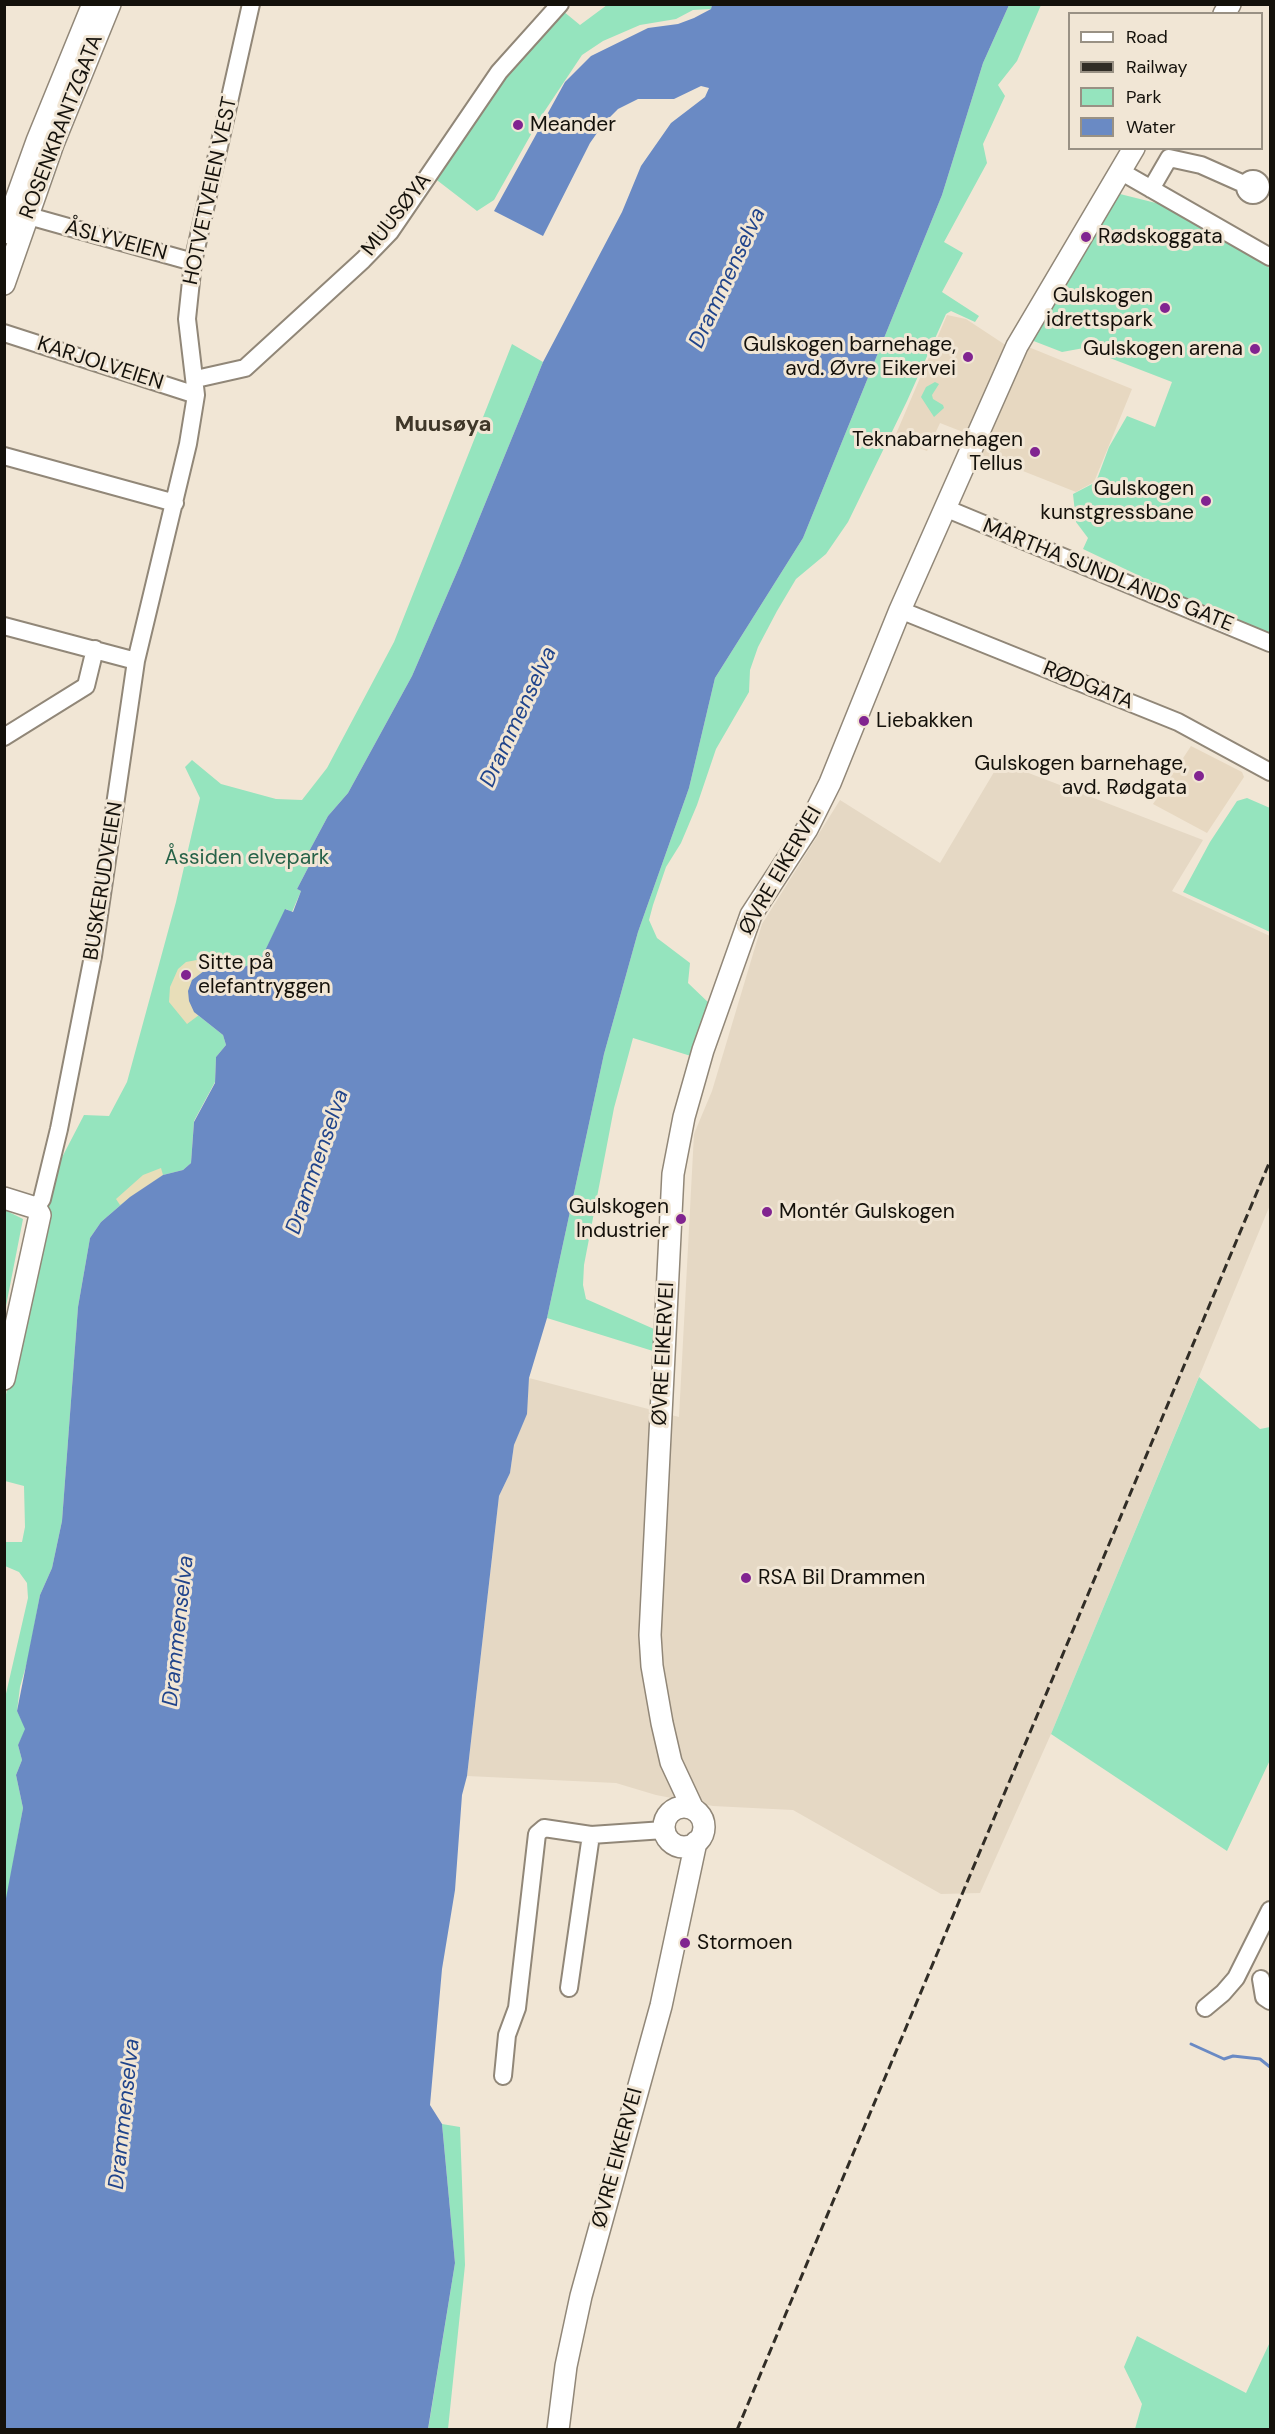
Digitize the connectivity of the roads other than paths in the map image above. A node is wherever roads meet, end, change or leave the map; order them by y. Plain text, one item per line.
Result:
1 (93, 4) edge
2 (110, 4) edge
3 (251, 4) edge
4 (560, 4) edge
5 (1133, 150) edge
6 (1120, 171) junction
7 (1246, 185) dead end
8 (1150, 189) junction
9 (14, 212) edge
10 (4, 233) edge
11 (1270, 257) edge
12 (194, 262) junction
13 (4, 284) edge
14 (4, 333) edge
15 (196, 387) junction
16 (4, 456) edge
17 (175, 504) junction
18 (945, 508) junction
19 (900, 609) junction
20 (4, 626) edge
21 (1270, 643) edge
22 (94, 649) junction
23 (136, 661) junction
24 (4, 737) edge
25 (1270, 772) edge
26 (4, 1198) edge
27 (36, 1208) junction
28 (4, 1379) edge
29 (671, 1762) junction
30 (693, 1809) junction
31 (677, 1833) junction
32 (591, 1835) junction
33 (1270, 1910) edge
34 (1261, 1979) dead end
35 (568, 1988) dead end
36 (1270, 2001) edge
37 (1205, 2008) dead end
38 (503, 2076) dead end
39 (558, 2430) edge

1 - 9 main road, ROSENKRANTZGATA
2 - 9 main road, ROSENKRANTZGATA
3 - 12 street, HOTVETVEIEN VEST
4 - 15 street, MUUSØYA
5 - 6 main road, ØVRE EIKERVEI
6 - 8 street
6 - 18 main road, ØVRE EIKERVEI
7 - 8 street
8 - 11 street
9 - 10 main road, ROSENKRANTZGATA
9 - 12 street, ÅSLYVEIEN
9 - 13 main road, ROSENKRANTZGATA
12 - 15 street, HOTVETVEIEN VEST
14 - 15 street, KARJOLVEIEN
15 - 17 street, BUSKERUDVEIEN
16 - 17 street
17 - 23 street, BUSKERUDVEIEN
18 - 19 main road, ØVRE EIKERVEI
18 - 21 street, MARTHA SUNDLANDS GATE
19 - 25 street, RØDGATA
19 - 29 main road, ØVRE EIKERVEI
20 - 22 street
22 - 23 street
22 - 24 street
23 - 27 street, BUSKERUDVEIEN
26 - 27 main road
27 - 28 main road, BUSKERUDVEIEN
29 - 30 main road, ØVRE EIKERVEI
29 - 31 main road, ØVRE EIKERVEI
30 - 31 main road
30 - 31 main road, ØVRE EIKERVEI
31 - 32 street
31 - 39 main road, ØVRE EIKERVEI
32 - 35 street
32 - 38 street
33 - 37 street
34 - 36 street

